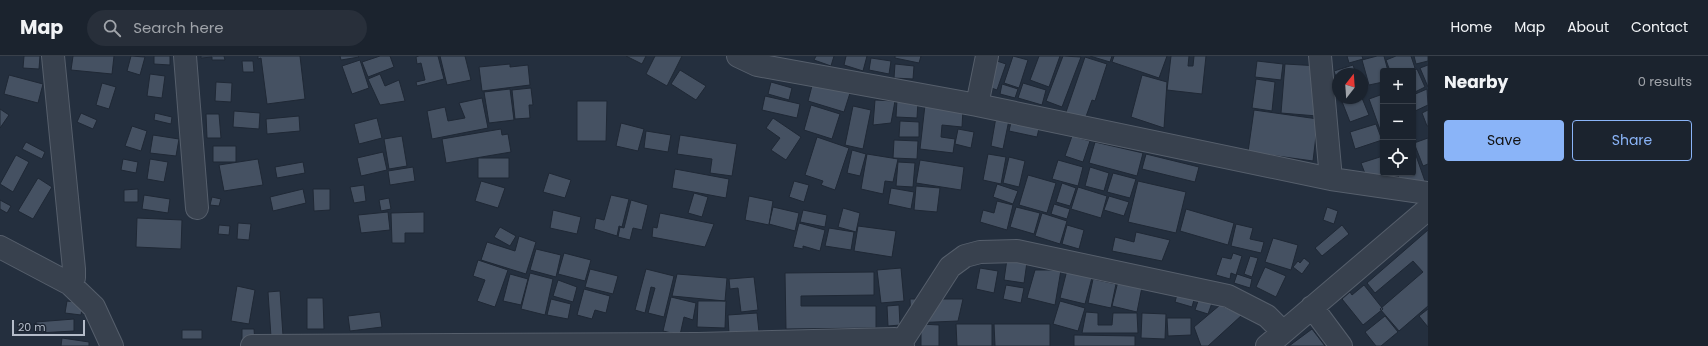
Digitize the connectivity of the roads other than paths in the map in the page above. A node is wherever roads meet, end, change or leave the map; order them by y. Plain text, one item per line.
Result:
1 (53, 56) edge
2 (185, 56) edge
3 (987, 56) edge
4 (1320, 56) edge
5 (748, 60) edge
6 (977, 105) junction
7 (1331, 179) junction
8 (1427, 207) edge
9 (197, 208) dead end
10 (0, 247) edge
11 (70, 284) junction
12 (1312, 307) junction
13 (1275, 339) edge
14 (902, 344) edge
15 (553, 345) edge
16 (698, 345) edge
17 (112, 346) edge
18 (252, 346) edge
19 (1342, 346) edge

1 - 11 street
2 - 9 street
3 - 6 street
4 - 7 street
5 - 6 street
6 - 7 street
7 - 8 street
8 - 12 street
10 - 11 street
11 - 17 street
12 - 13 street
12 - 19 street
13 - 14 street
14 - 16 street
15 - 16 street
15 - 18 street

